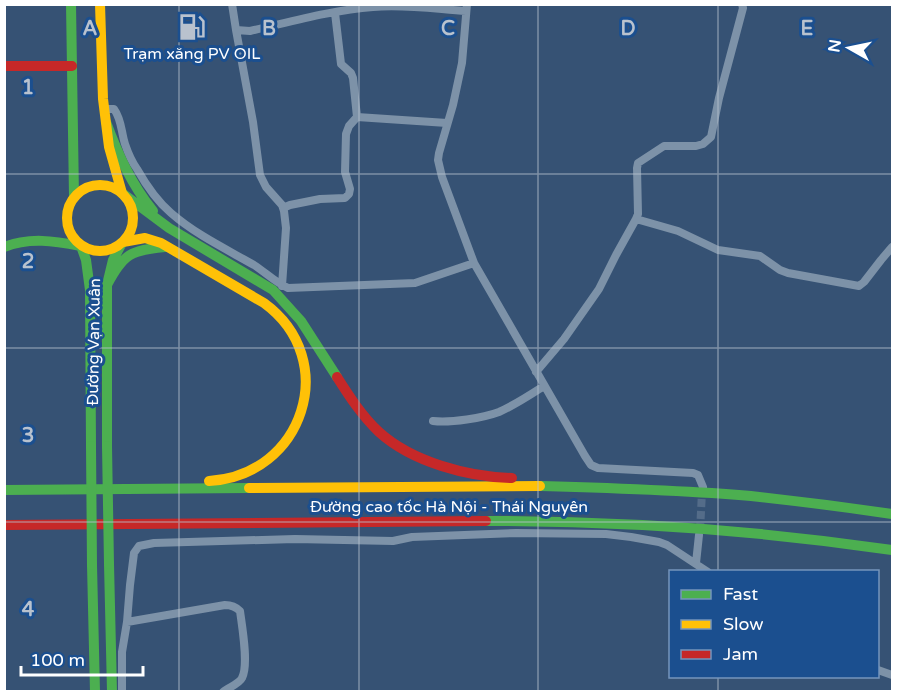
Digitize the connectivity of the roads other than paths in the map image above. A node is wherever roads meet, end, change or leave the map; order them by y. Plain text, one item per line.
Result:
1 (71, 4) edge
2 (100, 4) edge
3 (232, 4) edge
4 (742, 4) edge
5 (353, 7) edge
6 (467, 8) edge
7 (335, 13) junction
8 (236, 30) junction
9 (4, 66) edge
10 (72, 66) junction
11 (104, 109) junction
12 (357, 117) junction
13 (106, 122) junction
14 (447, 123) junction
15 (122, 193) junction
16 (74, 197) junction
17 (284, 208) junction
18 (636, 219) junction
19 (169, 228) junction
20 (123, 242) junction
21 (81, 246) junction
22 (4, 247) edge
23 (168, 247) junction
24 (892, 247) edge
25 (474, 263) junction
26 (107, 285) junction
27 (282, 286) junction
28 (536, 372) junction
29 (544, 386) junction
30 (433, 421) dead end
31 (703, 487) dead end
32 (4, 488) edge
33 (624, 488) junction
34 (892, 514) edge
35 (409, 521) junction
36 (4, 525) edge
37 (4, 534) edge
38 (699, 535) tunnel mouth
39 (892, 550) edge
40 (696, 563) junction
41 (705, 570) edge
42 (128, 622) junction
43 (95, 692) edge
44 (112, 692) edge
45 (122, 692) edge
46 (223, 692) edge

1 - 10 main road
2 - 11 main road
3 - 8 street
4 - 18 street
5 - 6 street
5 - 7 street
6 - 14 street
7 - 8 street
7 - 12 street
8 - 17 street
9 - 10 main road
10 - 16 main road
11 - 13 main road
11 - 27 street
12 - 14 street
12 - 17 street
13 - 15 main road
13 - 19 main road
14 - 25 street
15 - 16 main road
15 - 19 main road
15 - 20 main road
16 - 21 main road
17 - 27 street
18 - 24 street
18 - 28 street
19 - 33 main road
20 - 21 main road
20 - 23 main road
20 - 26 main road, Đường Vạn Xuân
21 - 22 main road
21 - 43 main road, Đường Vạn Xuân, bridge
23 - 26 main road
23 - 32 main road
25 - 27 street
25 - 28 street
26 - 44 main road, Đường Vạn Xuân, bridge
28 - 29 street
29 - 30 street
29 - 31 street
32 - 33 main road, Đường cao tốc Hà Nội - Thái Nguyên
33 - 34 main road, Đường cao tốc Hà Nội - Thái Nguyên
35 - 36 main road, Đường cao tốc Hà Nội - Thái Nguyên
35 - 37 main road
35 - 39 main road, Đường cao tốc Hà Nội - Thái Nguyên
38 - 40 street
40 - 41 street
40 - 42 street
42 - 45 street
42 - 46 street

